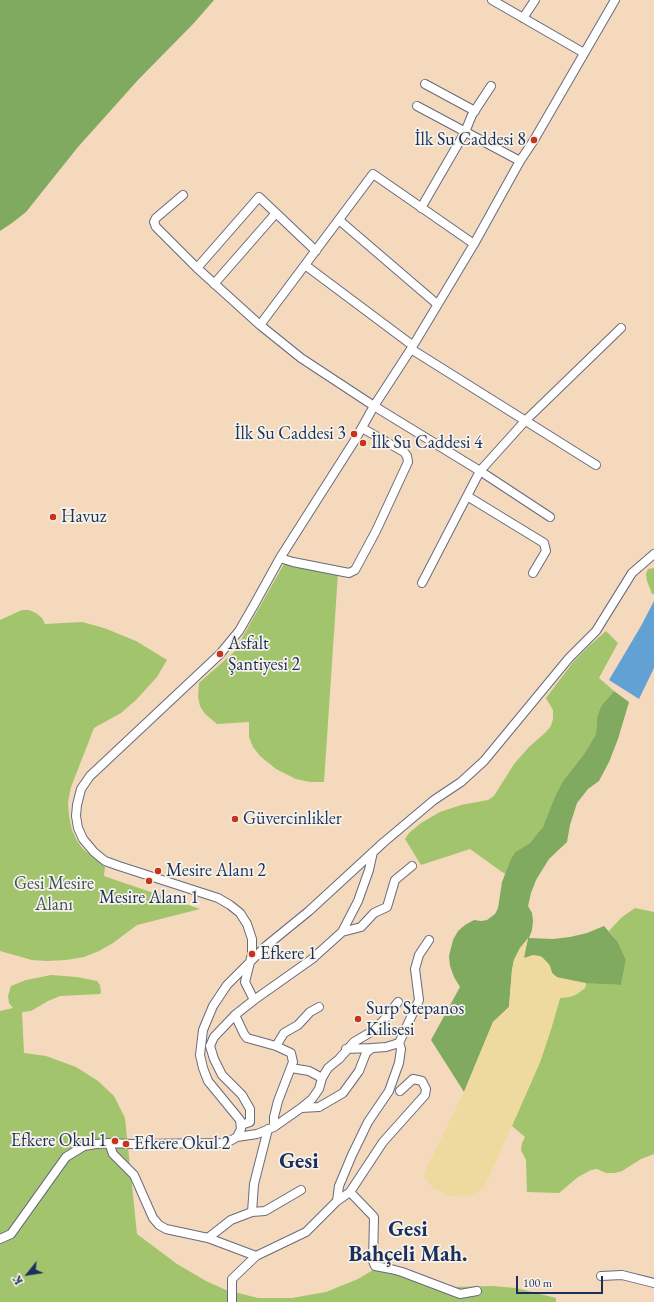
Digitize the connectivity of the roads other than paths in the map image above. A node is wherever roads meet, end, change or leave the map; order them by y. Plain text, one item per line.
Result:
1 (492, 0) edge
2 (535, 0) edge
3 (615, 0) edge
4 (523, 18) junction
5 (584, 53) junction
6 (425, 84) dead end
7 (491, 86) dead end
8 (416, 106) dead end
9 (475, 111) junction
10 (465, 132) junction
11 (520, 161) junction
12 (183, 195) dead end
13 (421, 208) junction
14 (276, 213) junction
15 (339, 220) junction
16 (474, 244) junction
17 (316, 251) junction
18 (305, 265) junction
19 (197, 268) junction
20 (214, 284) junction
21 (437, 304) junction
22 (260, 325) junction
23 (621, 328) dead end
24 (412, 347) junction
25 (374, 406) junction
26 (525, 421) junction
27 (362, 428) junction
28 (596, 465) dead end
29 (480, 471) junction
30 (467, 496) junction
31 (550, 517) dead end
32 (654, 554) edge
33 (280, 558) junction
34 (533, 573) dead end
35 (422, 583) dead end
36 (373, 852) junction
37 (412, 866) dead end
38 (342, 932) junction
39 (429, 940) dead end
40 (250, 963) junction
41 (254, 1000) junction
42 (398, 1002) dead end
43 (319, 1007) dead end
44 (235, 1015) junction
45 (399, 1044) junction
46 (276, 1046) junction
47 (372, 1048) junction
48 (346, 1050) junction
49 (291, 1068) junction
50 (322, 1078) junction
51 (400, 1091) dead end
52 (301, 1108) junction
53 (241, 1125) junction
54 (271, 1128) junction
55 (237, 1137) junction
56 (109, 1143) junction
57 (301, 1190) dead end
58 (350, 1192) junction
59 (337, 1201) junction
60 (252, 1212) junction
61 (208, 1238) junction
62 (0, 1239) edge
63 (256, 1256) junction
64 (601, 1276) dead end
65 (654, 1283) edge
66 (477, 1290) dead end
67 (232, 1302) edge

1 - 4 street
2 - 4 street
3 - 5 street
4 - 5 street
5 - 11 street
6 - 9 street
7 - 9 street
8 - 10 street
9 - 10 street
10 - 11 street
10 - 13 street
11 - 16 street
12 - 19 street
13 - 15 street
13 - 16 street
14 - 17 street
14 - 19 street
14 - 20 street
15 - 17 street
15 - 21 street
16 - 21 street
17 - 18 street
18 - 22 street
18 - 24 street
19 - 20 street
20 - 22 street
21 - 24 street
22 - 25 street
23 - 26 street
24 - 25 street
24 - 26 street
25 - 27 street
25 - 29 street
26 - 28 street
26 - 29 street
27 - 33 street
27 - 33 street
29 - 30 street
29 - 31 street
30 - 34 street
30 - 35 street
32 - 36 street
33 - 40 street
36 - 38 street
36 - 40 street
37 - 38 street
38 - 41 street
39 - 45 street
40 - 41 street
40 - 53 street
41 - 44 street
42 - 48 street
43 - 46 street
44 - 46 street
44 - 53 street
45 - 47 street
45 - 59 street
46 - 49 street
47 - 48 street
47 - 52 street
48 - 50 street
49 - 50 street
49 - 54 street
50 - 52 street
51 - 58 street
52 - 54 street
53 - 55 street
54 - 55 street
54 - 60 street
55 - 56 street
56 - 61 street
56 - 62 street
57 - 60 street
58 - 59 street
58 - 66 street
59 - 63 street
60 - 61 street
61 - 63 street
63 - 67 street
64 - 65 street

